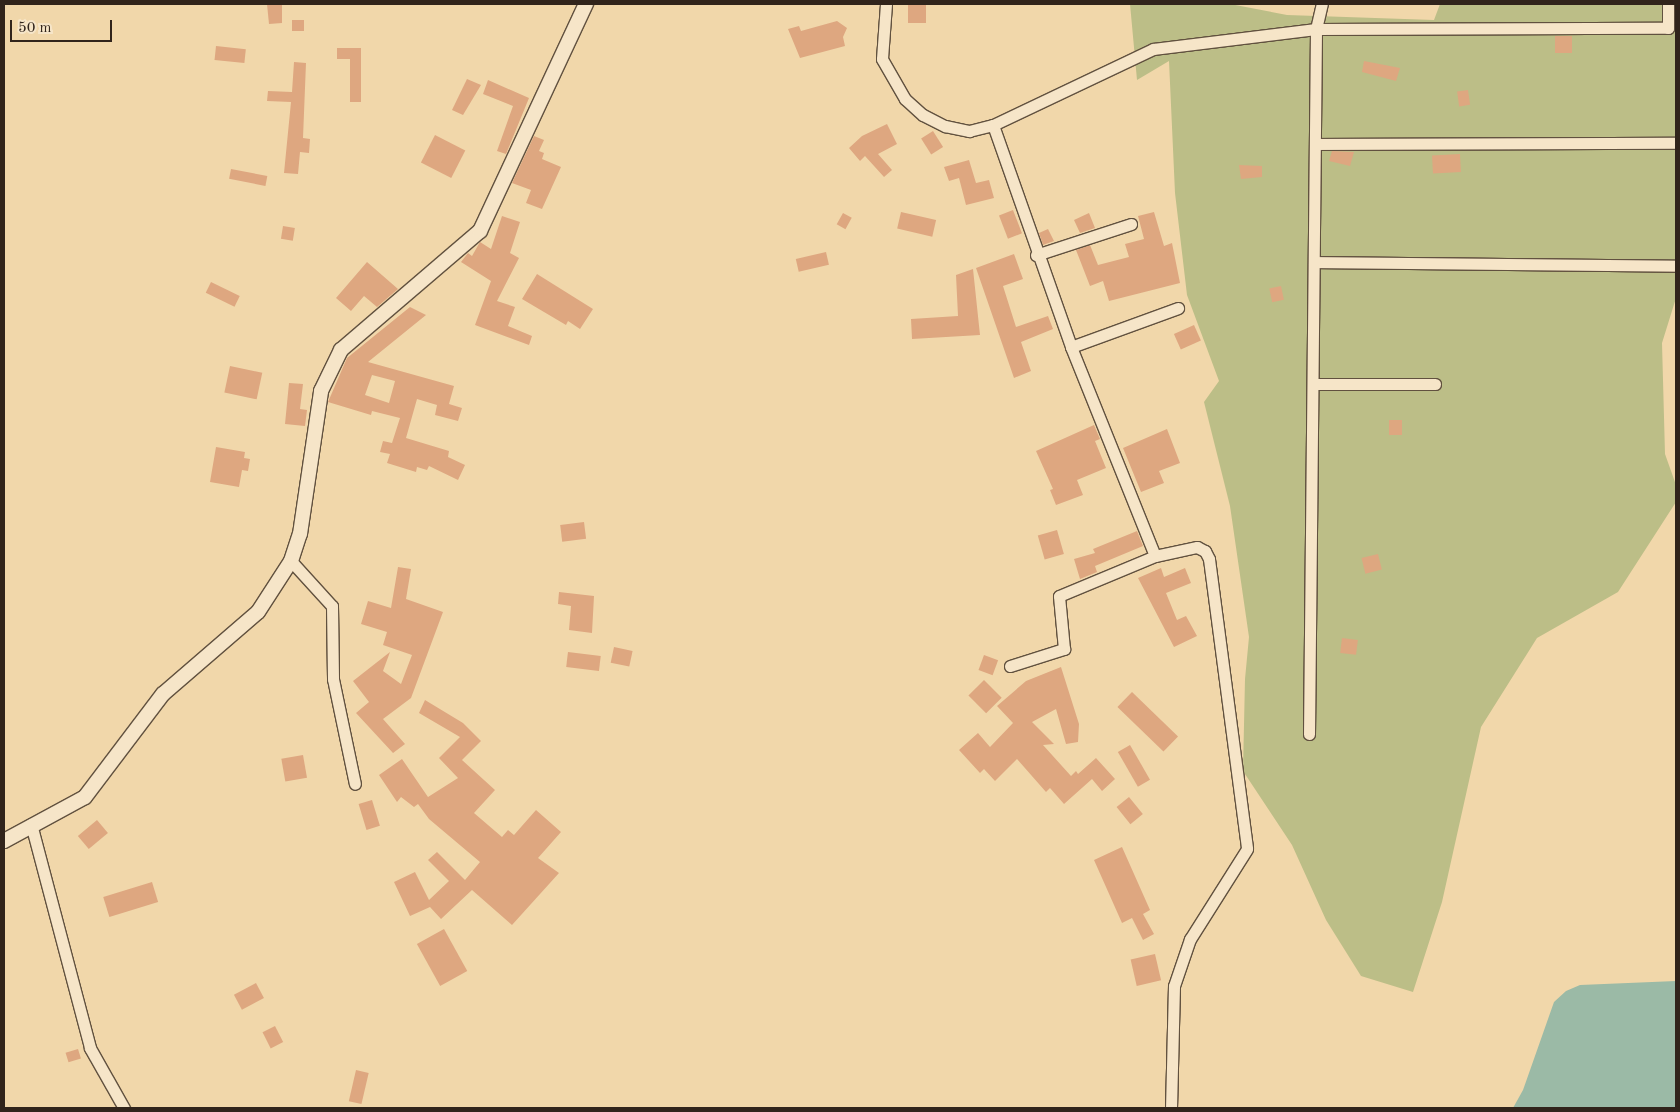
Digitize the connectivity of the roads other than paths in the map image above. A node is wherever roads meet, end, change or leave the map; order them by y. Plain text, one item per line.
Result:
1 (586, 4) edge
2 (886, 4) edge
3 (1322, 4) edge
4 (1668, 4) edge
5 (1316, 29) junction
6 (993, 125) junction
7 (1676, 143) edge
8 (1315, 144) junction
9 (1131, 224) dead end
10 (1036, 255) junction
11 (1314, 262) junction
12 (1676, 266) edge
13 (1178, 308) dead end
14 (1071, 347) junction
15 (1313, 384) junction
16 (1434, 384) dead end
17 (1155, 556) junction
18 (291, 561) junction
19 (1010, 666) dead end
20 (1309, 734) dead end
21 (355, 784) dead end
22 (31, 824) junction
23 (4, 841) edge
24 (124, 1108) edge
25 (1171, 1108) edge

1 - 18 street
2 - 6 street
3 - 5 street
4 - 5 street
5 - 6 street
5 - 8 street
6 - 10 street
7 - 8 street
8 - 11 street
9 - 10 street
10 - 14 street
11 - 12 street
11 - 15 street
13 - 14 street
14 - 17 street
15 - 16 street
15 - 20 street
17 - 19 street
17 - 25 street
18 - 21 street
18 - 22 street
22 - 23 street
22 - 24 street

